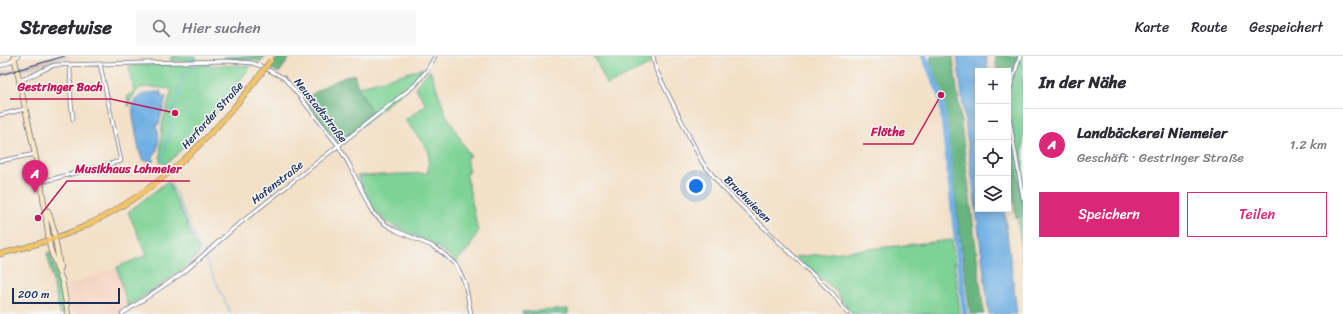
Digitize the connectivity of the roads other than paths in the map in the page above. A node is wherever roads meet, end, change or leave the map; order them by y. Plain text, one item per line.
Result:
1 (18, 56) edge
2 (273, 56) edge
3 (435, 56) edge
4 (653, 56) edge
5 (1020, 56) edge
6 (14, 58) edge
7 (100, 64) junction
8 (70, 65) junction
9 (0, 66) edge
10 (19, 80) junction
11 (1011, 86) edge
12 (25, 109) junction
13 (0, 115) edge
14 (73, 119) dead end
15 (1011, 128) edge
16 (338, 145) junction
17 (35, 154) junction
18 (0, 161) edge
19 (41, 182) junction
20 (43, 194) junction
21 (1023, 198) edge
22 (55, 238) junction
23 (49, 240) junction
24 (0, 254) edge
25 (62, 281) junction
26 (68, 314) edge
27 (122, 314) edge
28 (471, 314) edge
29 (848, 314) edge

1 - 6 street
2 - 22 main road, Herforder Straße, bridge
3 - 16 street, Hafenstraße
4 - 29 street, Bruchwiesen
5 - 11 street
6 - 9 street
6 - 10 main road
7 - 8 street, Neustadtstraße
7 - 16 street, Neustadtstraße
7 - 19 street
8 - 10 street, Neustadtstraße
8 - 14 street
10 - 12 main road
12 - 13 street
12 - 17 main road
15 - 21 street
16 - 27 street, Hafenstraße
16 - 28 street, Neustadtstraße
17 - 18 street
17 - 19 main road
19 - 20 main road
20 - 22 main road
20 - 23 main road
22 - 23 main road, Herforder Straße
22 - 25 main road
23 - 24 main road, Herforder Straße
23 - 25 main road
25 - 26 main road

